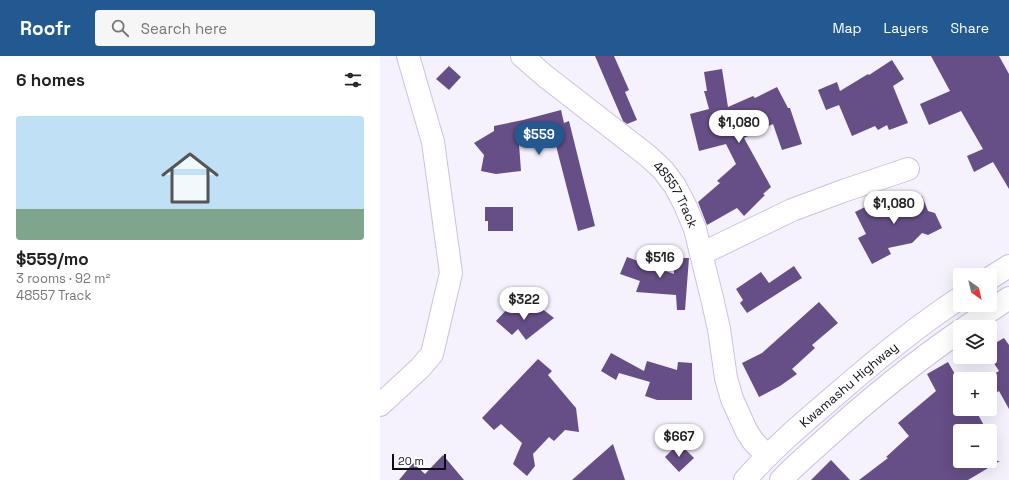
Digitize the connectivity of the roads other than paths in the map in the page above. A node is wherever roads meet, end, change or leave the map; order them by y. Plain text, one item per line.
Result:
1 (408, 56) edge
2 (522, 56) edge
3 (908, 169) dead end
4 (701, 254) junction
5 (1009, 266) edge
6 (997, 274) edge
7 (1009, 298) edge
8 (953, 303) edge
9 (976, 320) edge
10 (953, 336) edge
11 (380, 405) edge
12 (767, 456) junction
13 (745, 480) edge
14 (781, 480) edge

1 - 11 street
2 - 4 street, 48557 Track
3 - 4 street
4 - 12 street, 48557 Track
5 - 6 street
7 - 9 street
8 - 12 street, Kwamashu Highway
10 - 14 street, Kwamashu Highway
12 - 13 street, Kwamashu Highway

